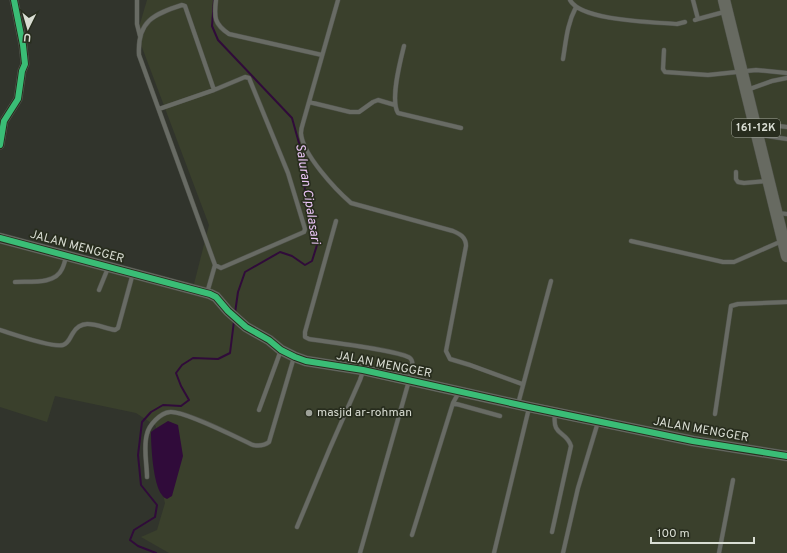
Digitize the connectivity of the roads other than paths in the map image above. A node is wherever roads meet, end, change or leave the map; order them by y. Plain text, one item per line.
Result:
1 (14, 0) edge
2 (137, 0) edge
3 (216, 0) edge
4 (338, 0) edge
5 (570, 0) edge
6 (693, 0) edge
7 (725, 6) edge
8 (576, 7) junction
9 (685, 22) dead end
10 (140, 36) junction
11 (404, 46) dead end
12 (664, 50) dead end
13 (322, 55) junction
14 (563, 60) dead end
15 (742, 71) junction
16 (787, 73) edge
17 (787, 78) edge
18 (214, 90) junction
19 (746, 90) junction
20 (309, 102) junction
21 (395, 105) junction
22 (159, 109) junction
23 (754, 122) junction
24 (787, 127) edge
25 (460, 128) dead end
26 (757, 135) junction
27 (787, 139) edge
28 (0, 145) edge
29 (736, 172) dead end
30 (768, 180) junction
31 (782, 213) edge
32 (336, 221) dead end
33 (0, 238) edge
34 (631, 241) dead end
35 (783, 241) junction
36 (66, 256) junction
37 (787, 256) edge
38 (215, 265) junction
39 (108, 267) junction
40 (133, 273) junction
41 (551, 280) dead end
42 (15, 282) dead end
43 (99, 290) dead end
44 (207, 292) junction
45 (787, 302) edge
46 (0, 330) edge
47 (281, 350) junction
48 (295, 357) junction
49 (363, 370) junction
50 (409, 379) junction
51 (522, 384) junction
52 (460, 391) junction
53 (453, 403) junction
54 (518, 404) junction
55 (529, 407) junction
56 (259, 410) dead end
57 (556, 412) junction
58 (715, 414) dead end
59 (500, 416) dead end
60 (598, 421) junction
61 (787, 456) edge
62 (147, 477) dead end
63 (733, 480) dead end
64 (297, 527) dead end
65 (552, 532) dead end
66 (412, 535) dead end
67 (360, 553) edge
68 (494, 553) edge
69 (563, 553) edge
70 (719, 553) edge

1 - 28 street
2 - 10 lane
3 - 13 lane
4 - 13 lane
5 - 8 lane
6 - 7 lane
7 - 15 main road, 161-12K
8 - 9 lane
8 - 14 lane
10 - 18 lane
10 - 22 lane
11 - 21 lane
12 - 15 lane
13 - 20 lane
15 - 16 lane
15 - 19 main road, 161-12K
17 - 19 lane
18 - 22 lane
18 - 38 lane
19 - 23 main road, 161-12K
20 - 21 lane
20 - 51 lane
21 - 25 lane
22 - 38 lane
23 - 24 lane
23 - 26 main road, 161-12K
26 - 27 lane
26 - 30 main road, 161-12K
29 - 30 lane
30 - 31 main road, 161-12K
31 - 35 main road, 161-12K
32 - 50 lane
33 - 36 street, JALAN MENGGER
34 - 35 lane
35 - 37 main road, 161-12K
36 - 39 street, JALAN MENGGER
36 - 42 lane
38 - 44 lane
39 - 40 street, JALAN MENGGER
39 - 43 lane
40 - 44 street, JALAN MENGGER
40 - 46 lane
41 - 51 lane
44 - 47 street, JALAN MENGGER
45 - 58 lane
47 - 48 street, JALAN MENGGER
47 - 56 lane
48 - 49 street, JALAN MENGGER
48 - 62 lane
49 - 50 street, JALAN MENGGER
49 - 64 lane
50 - 52 street, JALAN MENGGER
50 - 67 lane
51 - 54 lane
52 - 53 lane
52 - 54 street, JALAN MENGGER
53 - 59 lane
53 - 66 lane
54 - 55 street, JALAN MENGGER
55 - 57 street, JALAN MENGGER
55 - 68 lane
57 - 60 street, JALAN MENGGER
57 - 65 lane
60 - 61 street, JALAN MENGGER
60 - 69 lane
63 - 70 lane

